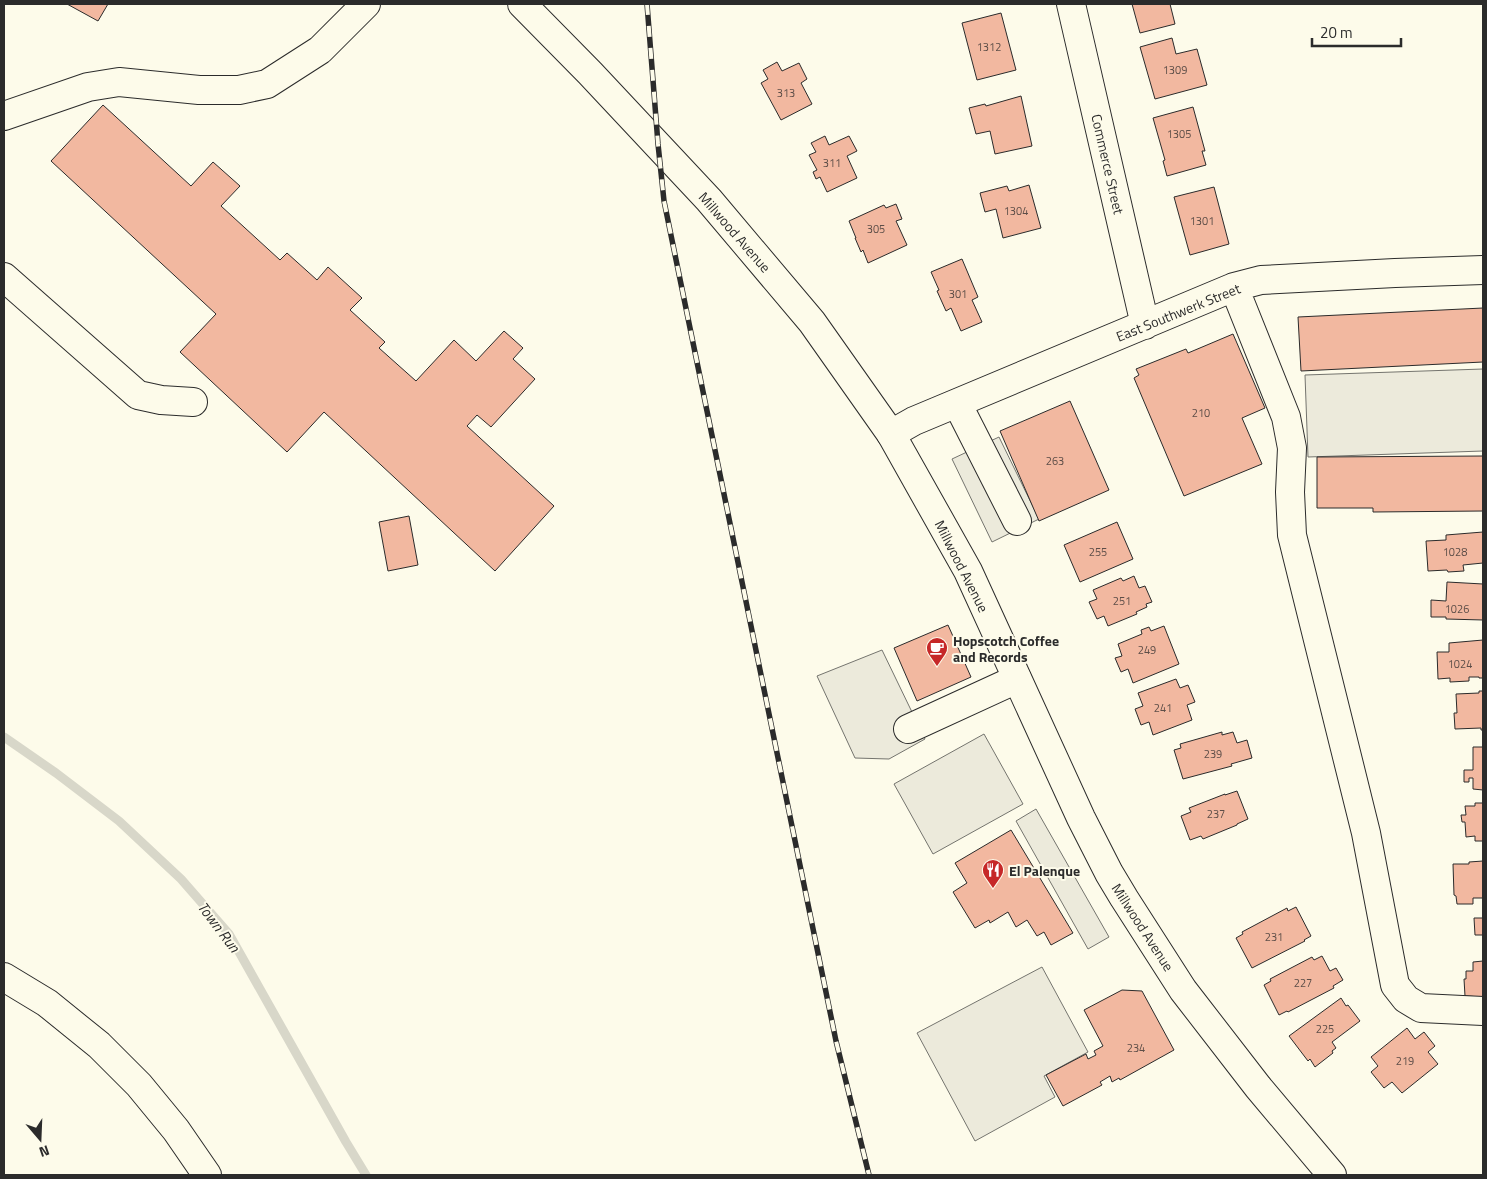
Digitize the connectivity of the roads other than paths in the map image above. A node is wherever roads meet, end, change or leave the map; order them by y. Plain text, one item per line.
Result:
1 (366, 4) edge
2 (522, 4) edge
3 (1071, 4) edge
4 (4, 116) edge
5 (1483, 270) edge
6 (4, 277) edge
7 (1234, 287) junction
8 (1145, 325) junction
9 (193, 402) dead end
10 (957, 403) junction
11 (891, 434) junction
12 (1017, 521) dead end
13 (1017, 679) junction
14 (908, 729) dead end
15 (4, 977) edge
16 (1483, 1012) edge
17 (207, 1175) edge
18 (1332, 1175) edge

1 - 4 main road
2 - 11 main road, Millwood Avenue
3 - 8 main road, Commerce Street
5 - 7 main road, East Southwerk Street
6 - 9 main road
7 - 8 main road, East Southwerk Street
7 - 16 main road
8 - 10 main road, East Southwerk Street
10 - 11 main road, East Southwerk Street
10 - 12 main road
11 - 13 main road, Millwood Avenue
13 - 14 main road
13 - 18 main road, Millwood Avenue
15 - 17 main road

